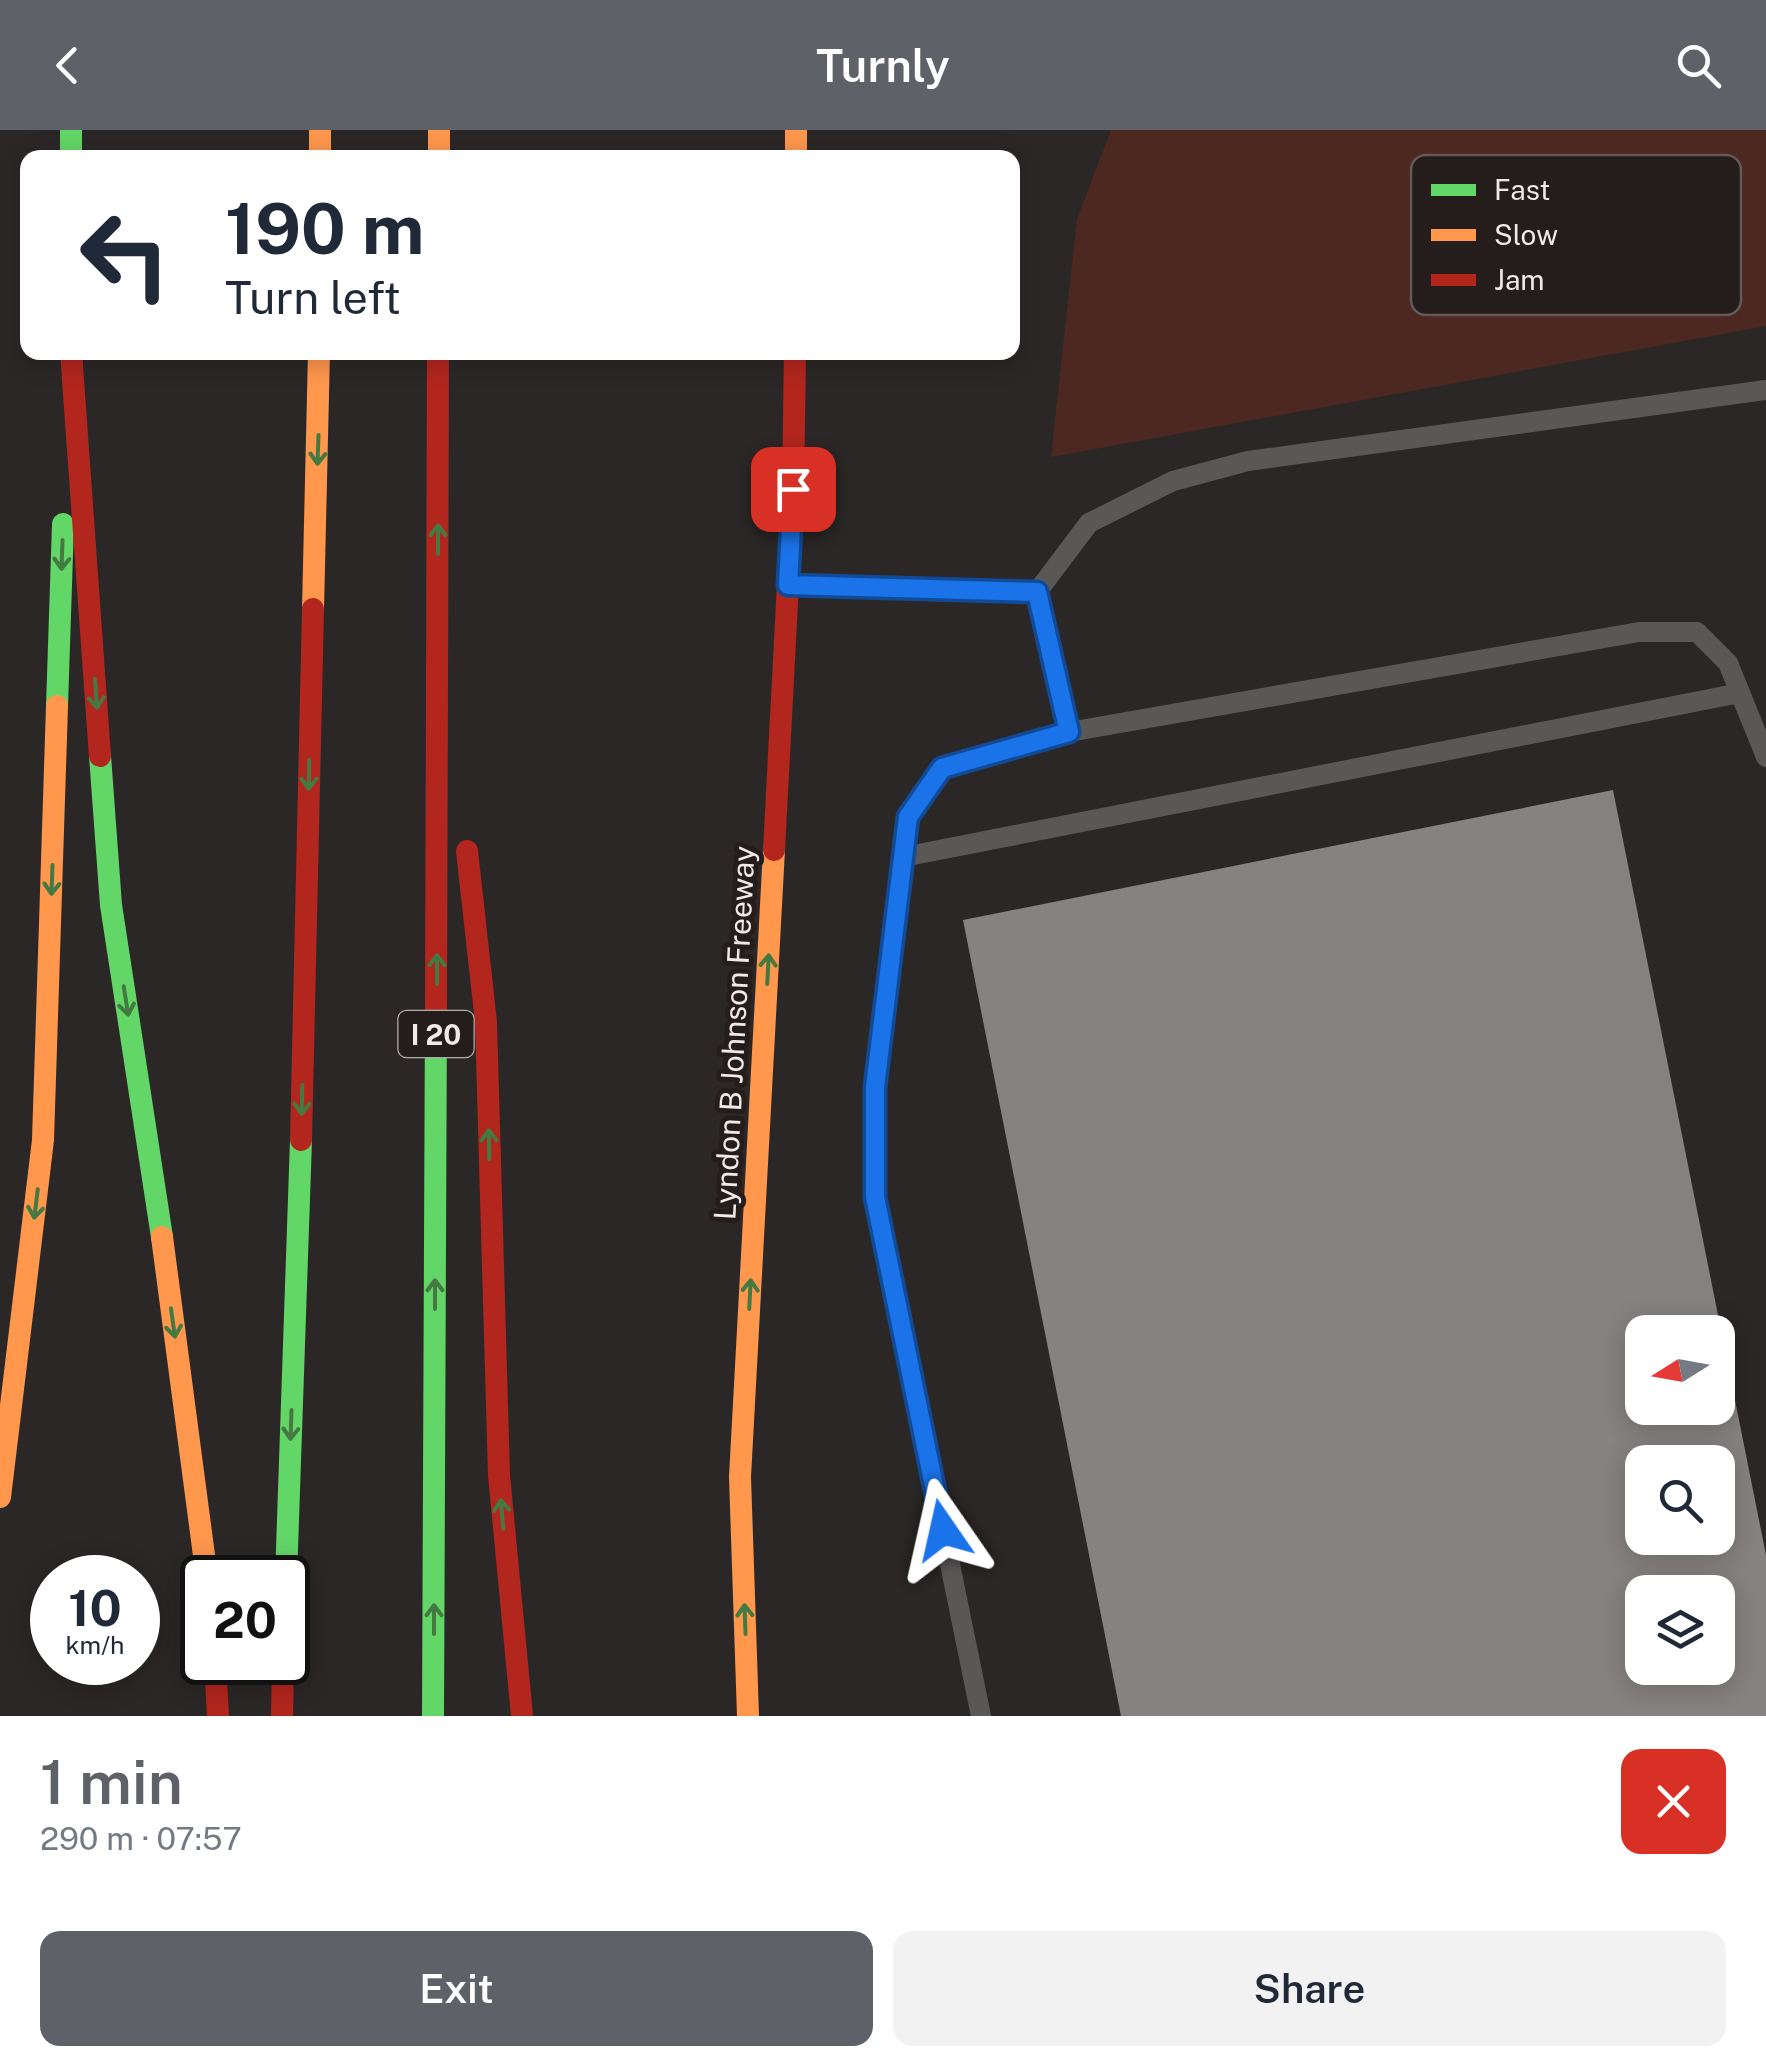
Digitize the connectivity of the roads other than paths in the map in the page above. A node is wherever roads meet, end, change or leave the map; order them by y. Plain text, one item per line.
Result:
1 (70, 360) edge
2 (71, 360) edge
3 (319, 360) edge
4 (438, 360) edge
5 (794, 360) edge
6 (1766, 390) edge
7 (788, 585) junction
8 (438, 590) junction
9 (1037, 592) junction
10 (1740, 694) junction
11 (1069, 732) junction
12 (1766, 757) edge
13 (460, 786) dead end
14 (464, 825) dead end
15 (903, 857) junction
16 (0, 1497) edge
17 (204, 1555) edge
18 (287, 1555) edge
19 (216, 1685) edge
20 (283, 1685) edge
21 (218, 1716) edge
22 (282, 1716) edge
23 (433, 1716) edge
24 (522, 1716) edge
25 (748, 1716) edge
26 (980, 1716) edge

1 -> 16 main road
2 -> 17 main road
3 -> 18 main road
8 -> 4 main road, I 20
5 - 7 main road, Lyndon B Johnson Freeway
6 - 9 lane
7 - 9 lane
25 -> 7 main road, Lyndon B Johnson Freeway
8 - 13 main road
23 -> 8 main road, I 20
9 - 11 lane
10 - 11 lane
10 - 12 lane
10 - 15 lane
11 - 15 lane
24 -> 14 main road
15 - 26 lane
19 - 21 main road
20 - 22 main road

